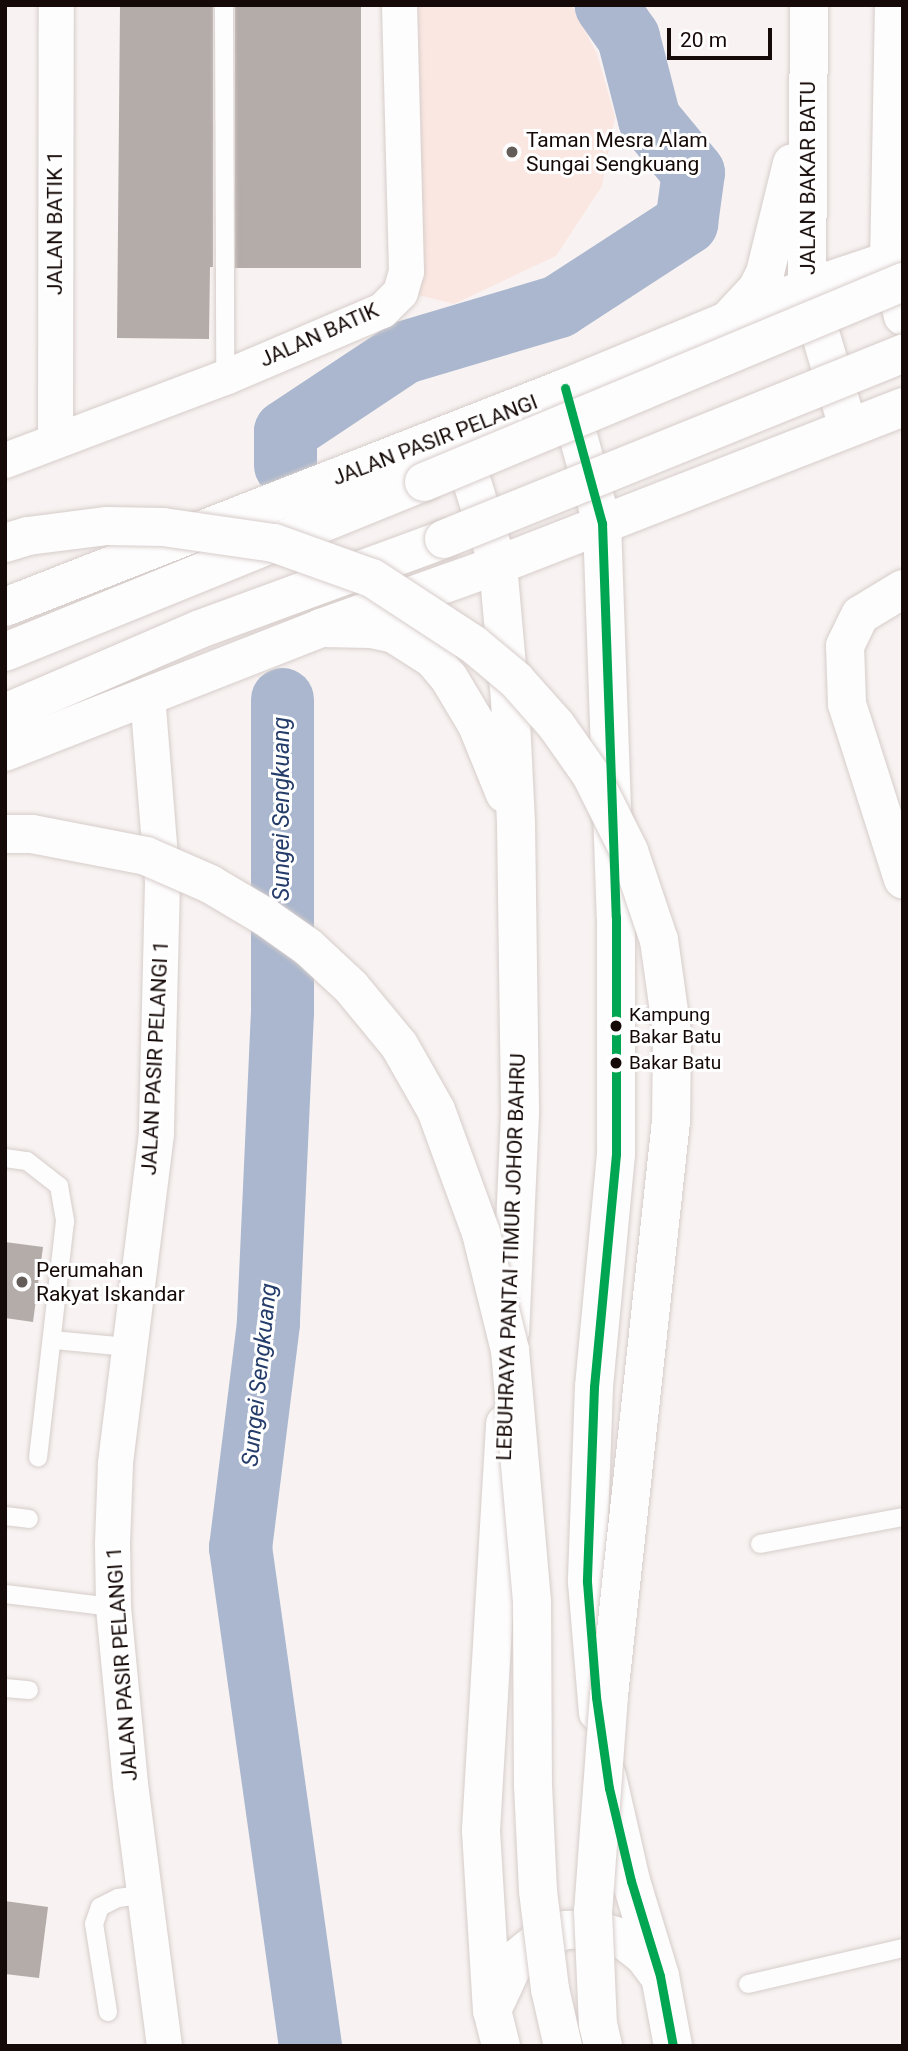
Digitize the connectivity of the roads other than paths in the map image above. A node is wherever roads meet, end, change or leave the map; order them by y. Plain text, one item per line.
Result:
1 (56, 5) edge
2 (224, 5) edge
3 (399, 5) edge
4 (809, 5) edge
5 (894, 5) edge
6 (808, 81) junction
7 (898, 266) edge
8 (807, 288) junction
9 (903, 316) edge
10 (729, 320) junction
11 (903, 354) edge
12 (226, 377) junction
13 (565, 388) junction
14 (903, 407) edge
15 (848, 428) junction
16 (456, 431) junction
17 (55, 440) junction
18 (5, 460) edge
19 (602, 523) junction
20 (5, 543) edge
21 (498, 565) junction
22 (903, 589) edge
23 (5, 607) edge
24 (321, 628) junction
25 (5, 652) edge
26 (147, 695) junction
27 (5, 713) edge
28 (5, 752) edge
29 (516, 822) junction
30 (5, 834) edge
31 (903, 879) edge
32 (5, 1158) edge
33 (53, 1340) junction
34 (127, 1348) junction
35 (38, 1457) dead end
36 (5, 1516) edge
37 (903, 1517) edge
38 (29, 1519) dead end
39 (760, 1544) dead end
40 (5, 1594) edge
41 (113, 1606) junction
42 (5, 1688) edge
43 (29, 1690) dead end
44 (145, 1894) junction
45 (903, 1948) edge
46 (660, 1976) junction
47 (748, 1984) dead end
48 (108, 2012) dead end
49 (496, 2028) edge
50 (164, 2046) edge
51 (563, 2046) edge
52 (603, 2046) edge
53 (673, 2046) edge

1 - 17 street, JALAN BATIK 1
2 - 12 lane
3 - 12 street, JALAN BATIK
4 - 6 main road, JALAN BAKAR BATU
5 - 7 main road
6 - 8 main road, JALAN BAKAR BATU
6 - 10 main road
7 - 8 main road, JALAN PASIR PELANGI
7 - 9 main road
7 - 25 main road, bridge
8 - 10 main road, JALAN PASIR PELANGI
8 - 15 main road, JALAN BAKAR BATU
10 - 13 main road, JALAN PASIR PELANGI
11 - 27 main road, bridge
12 - 17 street, JALAN BATIK
13 - 16 main road, JALAN PASIR PELANGI
13 - 19 main road
14 - 15 main road
15 - 19 main road
16 - 21 main road, LEBUHRAYA PANTAI TIMUR JOHOR BAHRU
16 - 23 main road, JALAN PASIR PELANGI, bridge
17 - 18 street, JALAN BATIK
19 - 21 main road
19 - 46 main road
20 - 52 main road, bridge
21 - 24 main road
21 - 29 main road, LEBUHRAYA PANTAI TIMUR JOHOR BAHRU
22 - 31 main road
24 - 26 main road
24 - 29 main road
26 - 28 main road
26 - 34 street, JALAN PASIR PELANGI 1
29 - 49 main road, LEBUHRAYA PANTAI TIMUR JOHOR BAHRU
30 - 51 main road, bridge
32 - 33 lane
33 - 34 lane
33 - 35 lane
34 - 41 street, JALAN PASIR PELANGI 1
36 - 38 lane
37 - 39 lane
40 - 41 lane
41 - 44 street, JALAN PASIR PELANGI 1
42 - 43 lane
44 - 48 lane
44 - 50 street, JALAN PASIR PELANGI 1
45 - 47 lane
46 - 49 main road
46 - 53 main road

